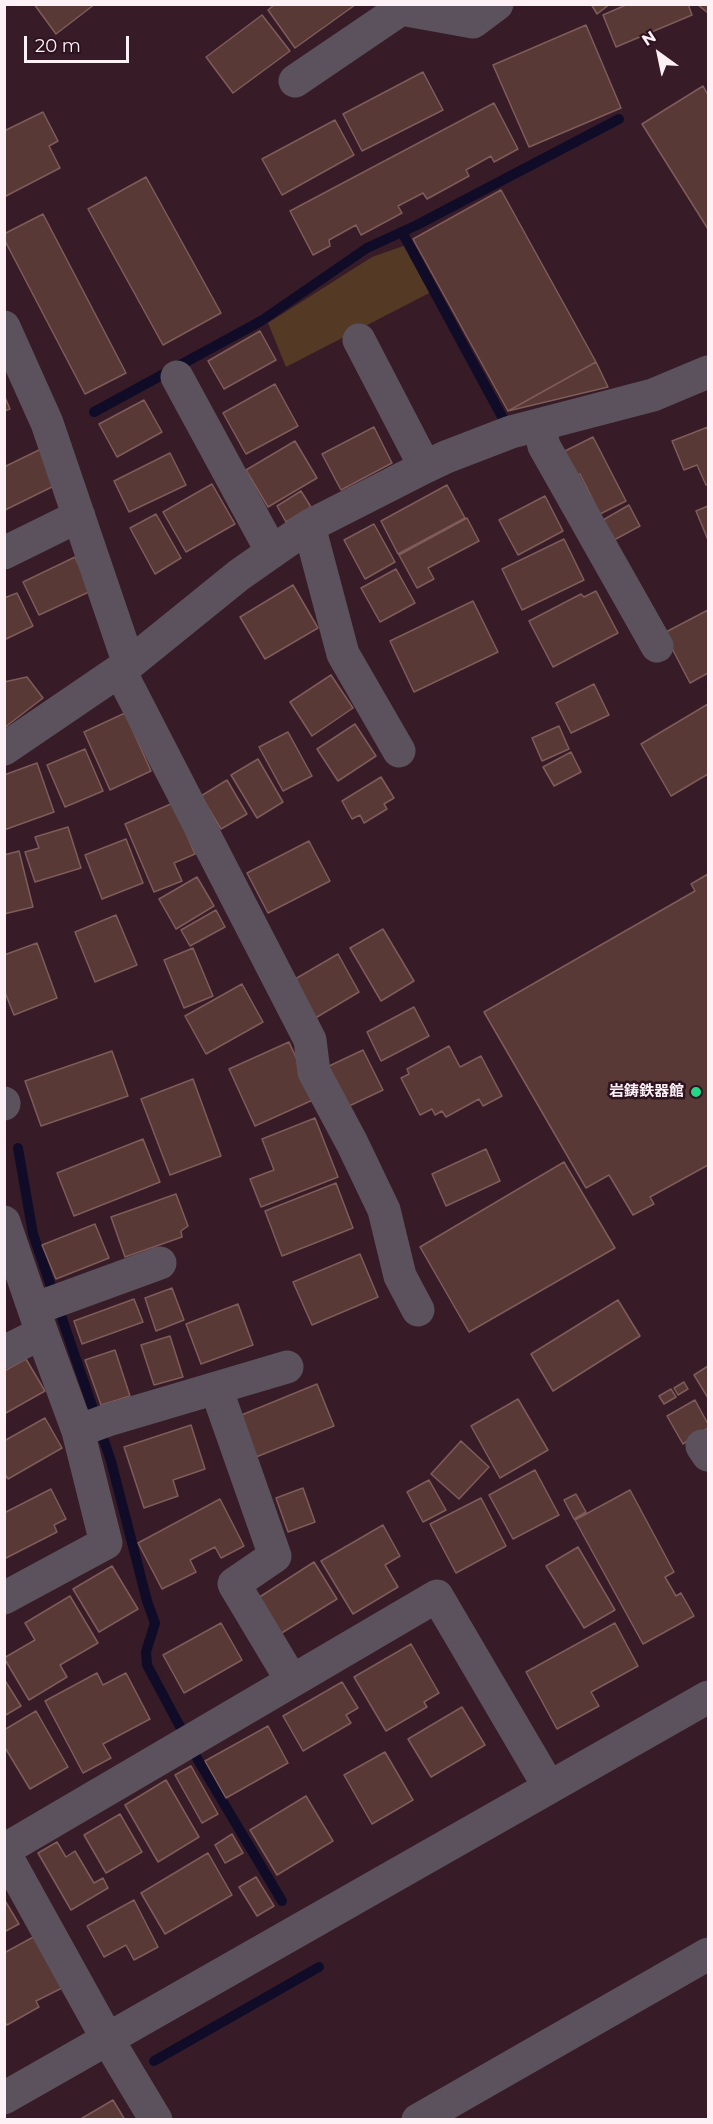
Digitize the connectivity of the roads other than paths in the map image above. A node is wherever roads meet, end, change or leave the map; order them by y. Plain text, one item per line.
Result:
1 (497, 4) edge
2 (295, 81) dead end
3 (359, 340) dead end
4 (8, 342) edge
5 (708, 372) edge
6 (177, 377) dead end
7 (539, 425) junction
8 (425, 467) junction
9 (79, 516) junction
10 (309, 526) junction
11 (272, 552) junction
12 (4, 553) edge
13 (657, 646) dead end
14 (125, 668) junction
15 (4, 748) edge
16 (399, 751) dead end
17 (4, 1222) edge
18 (160, 1263) dead end
19 (418, 1310) dead end
20 (48, 1311) junction
21 (4, 1352) edge
22 (287, 1367) dead end
23 (216, 1388) junction
24 (93, 1425) junction
25 (4, 1598) edge
26 (292, 1681) junction
27 (708, 1697) edge
28 (549, 1787) junction
29 (4, 1851) edge
30 (708, 1954) edge
31 (108, 2040) junction
32 (4, 2098) edge
33 (156, 2120) edge
34 (418, 2120) edge

1 - 2 street
3 - 8 street
4 - 9 street
5 - 7 street
6 - 11 street
7 - 8 street
7 - 13 street
8 - 10 street
9 - 12 street
9 - 14 street
10 - 11 street
10 - 16 street
11 - 14 street
14 - 15 street
14 - 19 street
17 - 20 street
18 - 20 street
20 - 21 street
20 - 24 street
22 - 23 street
23 - 24 street
23 - 26 street
24 - 25 street
26 - 28 street
26 - 29 street
27 - 28 street
28 - 31 street
29 - 31 street
30 - 34 street
31 - 32 street
31 - 33 street

